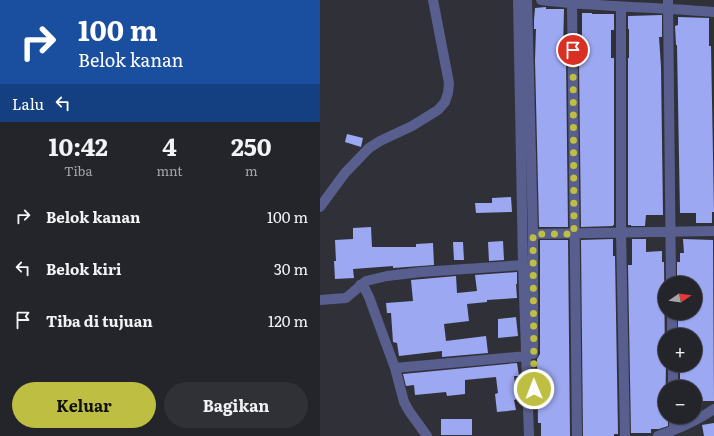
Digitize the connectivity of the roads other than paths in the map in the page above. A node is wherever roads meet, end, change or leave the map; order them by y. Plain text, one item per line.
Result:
1 (433, 0) edge
2 (518, 0) edge
3 (527, 0) edge
4 (541, 0) edge
5 (572, 4) junction
6 (668, 4) edge
7 (621, 7) junction
8 (714, 12) edge
9 (320, 207) edge
10 (714, 231) edge
11 (621, 232) junction
12 (670, 232) junction
13 (533, 234) junction
14 (574, 234) junction
15 (523, 265) junction
16 (671, 276) edge
17 (360, 285) junction
18 (320, 299) edge
19 (527, 356) junction
20 (395, 368) junction
21 (714, 410) edge
22 (674, 424) edge
23 (674, 430) junction
24 (427, 436) edge
25 (529, 436) edge
26 (534, 436) edge
27 (577, 436) edge
28 (625, 436) edge
29 (658, 436) edge

1 - 9 street
2 - 15 street
3 - 13 street
4 - 5 street
5 - 7 street
5 - 14 street
6 - 7 street
6 - 8 street
6 - 12 street
7 - 11 street
10 - 12 street
11 - 12 street
11 - 14 street
11 - 28 street
12 - 16 street
13 - 14 street
13 - 26 street
14 - 27 street
15 - 17 street
15 - 19 street
17 - 18 street
17 - 20 street
19 - 20 street
19 - 25 street
20 - 24 street
21 - 23 street
22 - 23 street
23 - 29 street

